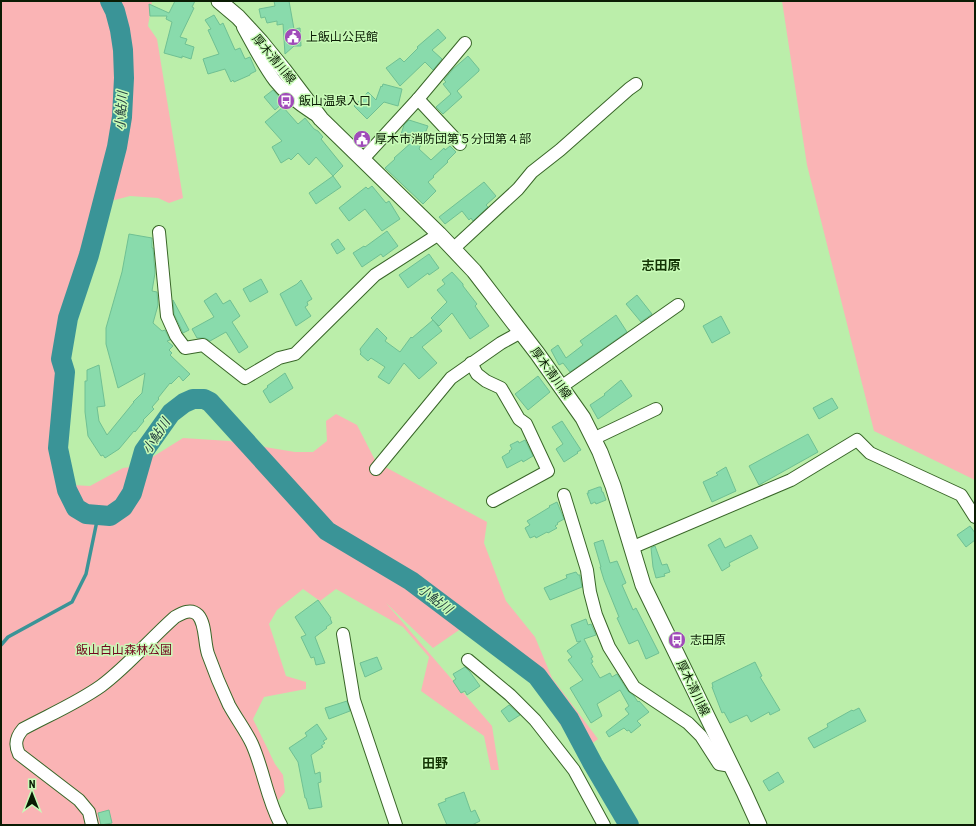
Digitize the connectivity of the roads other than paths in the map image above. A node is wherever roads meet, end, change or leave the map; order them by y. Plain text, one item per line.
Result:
1 (219, 1) edge
2 (465, 43) dead end
3 (636, 84) dead end
4 (418, 99) junction
5 (460, 144) dead end
6 (362, 160) junction
7 (159, 232) dead end
8 (439, 234) junction
9 (453, 249) junction
10 (678, 305) dead end
11 (521, 332) junction
12 (471, 363) junction
13 (561, 387) junction
14 (656, 410) dead end
15 (593, 439) junction
16 (376, 469) dead end
17 (564, 495) dead end
18 (493, 501) dead end
19 (975, 518) edge
20 (632, 548) junction
21 (343, 634) dead end
22 (468, 660) dead end
23 (731, 766) junction
24 (92, 825) edge
25 (281, 825) edge
26 (396, 825) edge
27 (604, 825) edge
28 (759, 825) edge

1 - 6 main road, 厚木清川線
2 - 4 street
3 - 9 street
4 - 5 street
4 - 6 street
6 - 8 main road, 厚木清川線
7 - 8 street
8 - 9 main road, 厚木清川線
9 - 11 main road, 厚木清川線
10 - 13 street
11 - 12 street
11 - 13 main road, 厚木清川線
12 - 16 street
12 - 18 street
13 - 15 main road, 厚木清川線
14 - 15 street
15 - 20 main road, 厚木清川線
17 - 23 street
19 - 20 street
20 - 23 main road, 厚木清川線
21 - 26 street
22 - 27 street
23 - 28 main road, 厚木清川線
24 - 25 street

